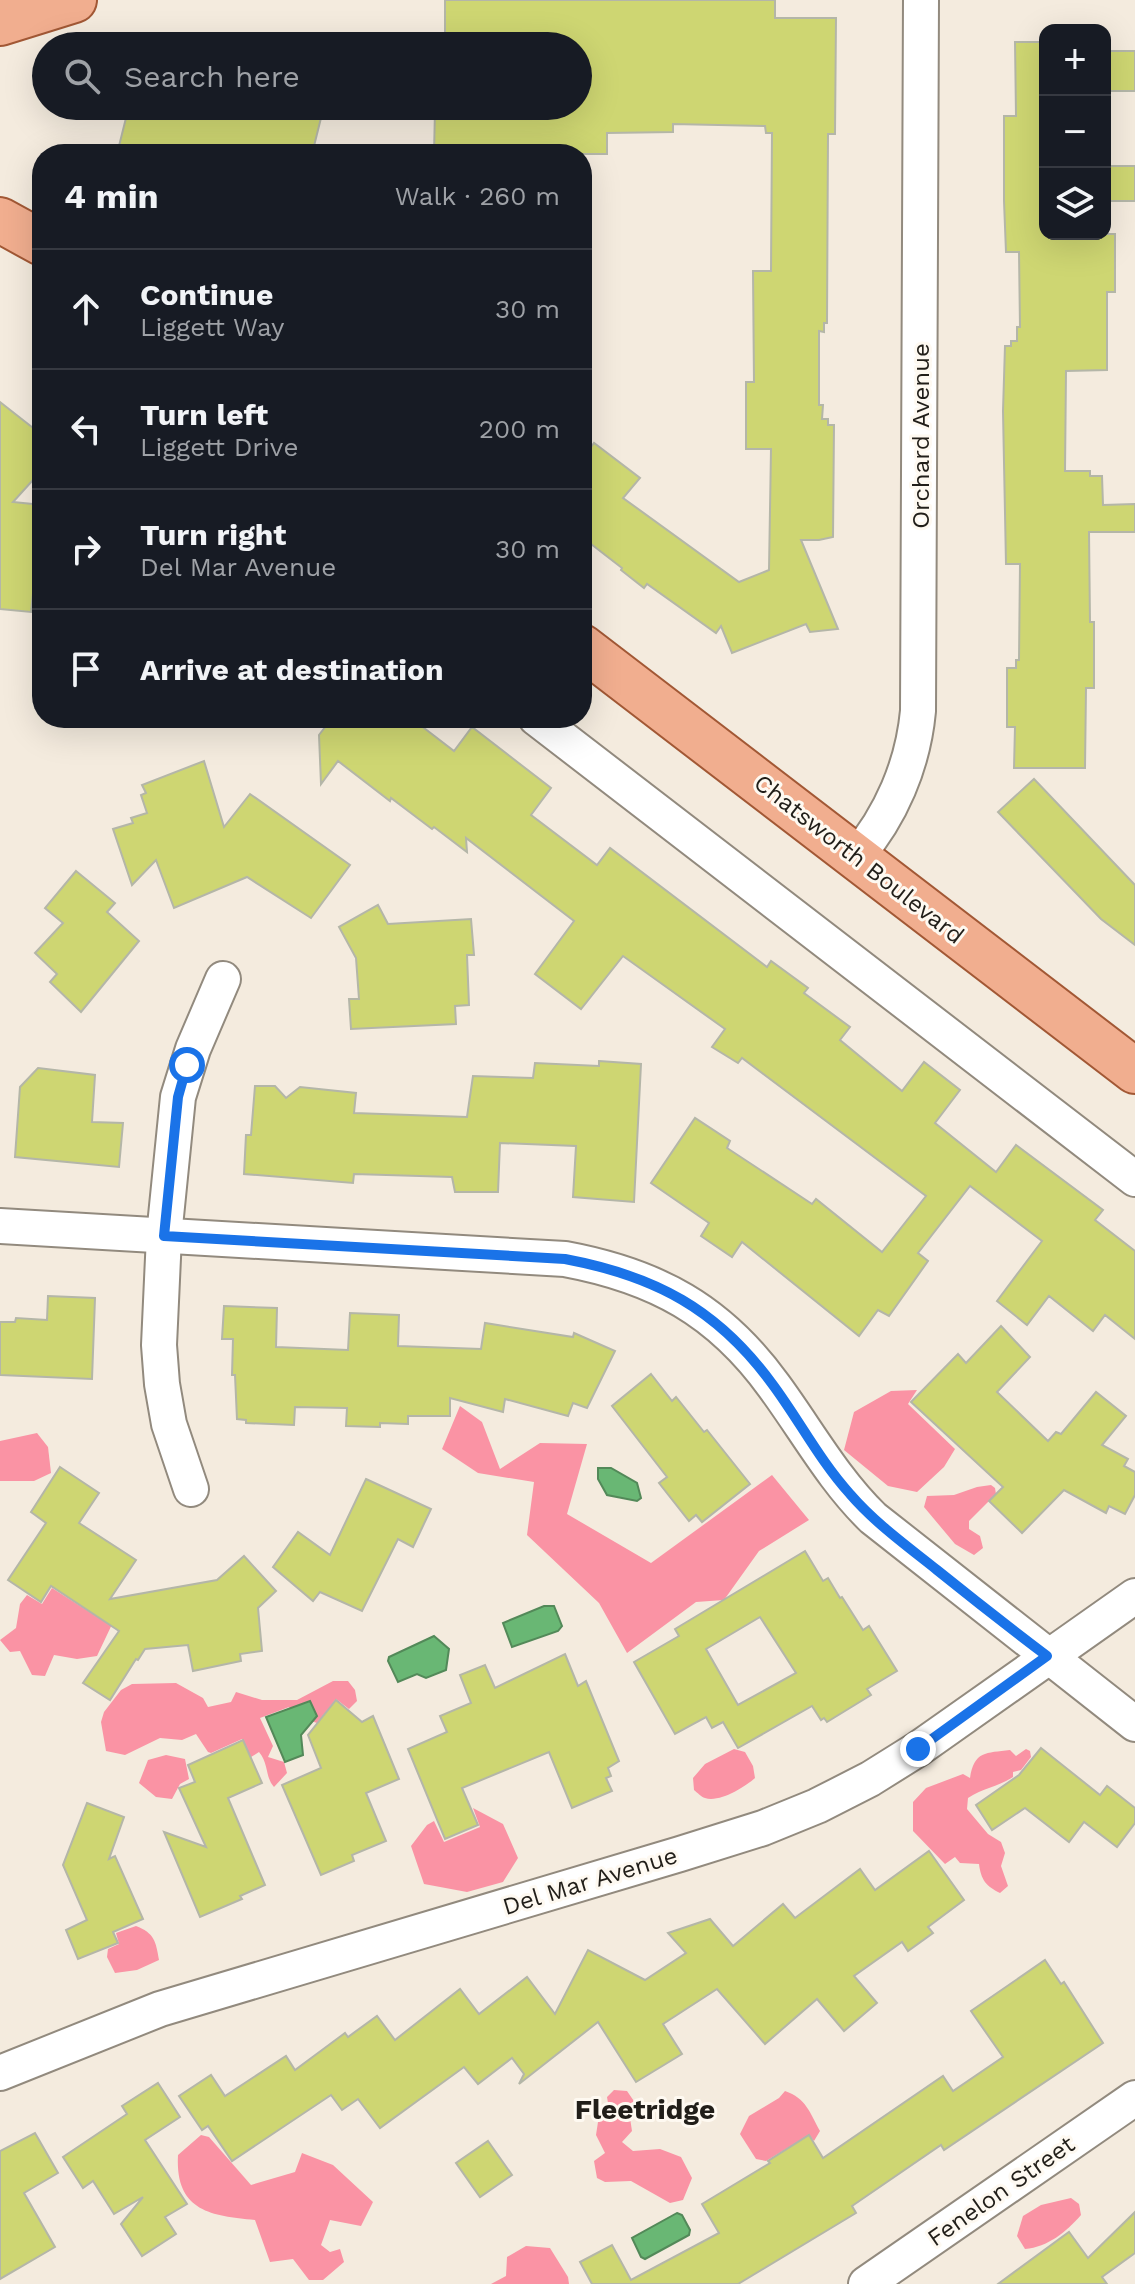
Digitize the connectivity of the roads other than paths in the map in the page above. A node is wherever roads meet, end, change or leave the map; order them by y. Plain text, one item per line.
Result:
1 (74, 0) edge
2 (921, 0) edge
3 (0, 23) edge
4 (0, 220) edge
5 (32, 238) edge
6 (592, 655) edge
7 (549, 728) edge
8 (856, 857) junction
9 (223, 979) dead end
10 (1135, 1071) edge
11 (1135, 1179) edge
12 (0, 1226) edge
13 (164, 1236) junction
14 (191, 1489) dead end
15 (1135, 1596) edge
16 (1047, 1656) junction
17 (1135, 1724) edge
18 (0, 2073) edge
19 (1135, 2098) edge
20 (866, 2284) edge

1 - 3 main road
2 - 8 street, Orchard Avenue
4 - 5 main road
6 - 8 main road, Chatsworth Boulevard
7 - 11 street
8 - 10 main road, Chatsworth Boulevard
9 - 13 street
12 - 13 street
13 - 14 street
13 - 16 street
15 - 16 street, Del Mar Avenue
16 - 17 street
16 - 18 street, Del Mar Avenue
19 - 20 street, Fenelon Street

